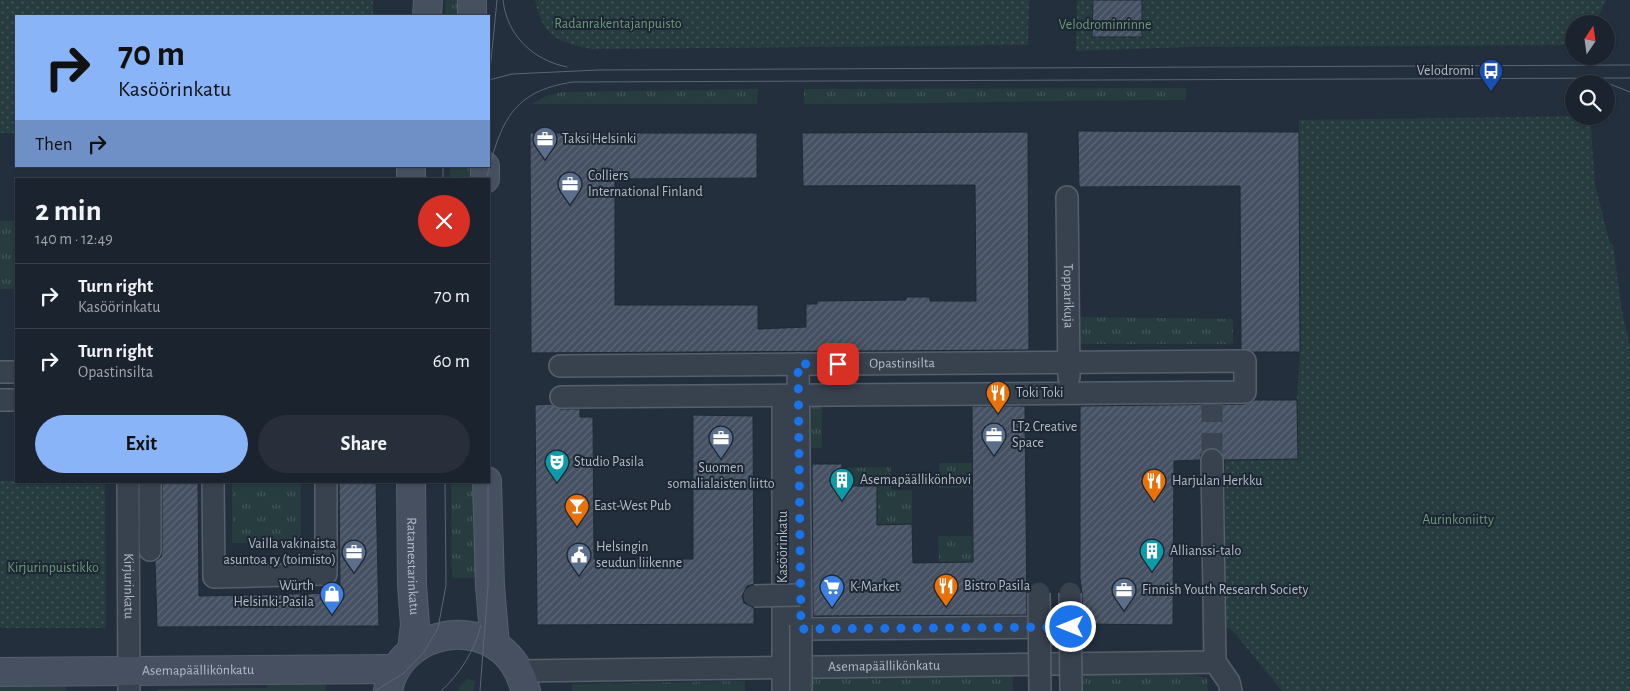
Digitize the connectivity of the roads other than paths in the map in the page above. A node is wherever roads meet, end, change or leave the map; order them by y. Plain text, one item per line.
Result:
1 (428, 0) edge
2 (472, 0) edge
3 (427, 15) edge
4 (472, 15) edge
5 (1067, 197) dead end
6 (1037, 362) junction
7 (1076, 362) junction
8 (798, 364) junction
9 (731, 365) junction
10 (0, 372) edge
11 (15, 372) edge
12 (569, 372) dead end
13 (607, 380) junction
14 (1077, 393) junction
15 (1037, 394) junction
16 (731, 396) junction
17 (560, 398) dead end
18 (0, 400) edge
19 (15, 400) edge
20 (793, 400) junction
21 (1212, 460) tunnel mouth
22 (128, 483) edge
23 (150, 483) edge
24 (213, 483) edge
25 (326, 483) edge
26 (411, 483) edge
27 (487, 483) edge
28 (150, 550) dead end
29 (1039, 593) dead end
30 (1070, 593) dead end
31 (754, 596) dead end
32 (800, 596) junction
33 (1040, 627) junction
34 (1071, 627) junction
35 (801, 629) junction
36 (495, 645) junction
37 (1215, 662) junction
38 (783, 668) junction
39 (398, 670) edge
40 (0, 672) edge
41 (129, 681) edge
42 (523, 681) edge
43 (783, 691) edge
44 (801, 691) edge
45 (1040, 691) edge
46 (1071, 691) edge
47 (1231, 691) edge

1 - 3 street
2 - 4 street
5 - 7 street, Topparikuja
6 - 7 street, Opastinsilta
6 - 8 street, Opastinsilta
6 - 15 street
7 - 14 street, Topparikuja
7 - 14 street, Opastinsilta
8 - 9 street, Opastinsilta
8 - 20 street, Kasöörinkatu
9 - 13 street, Opastinsilta
9 - 16 street
10 - 11 street
12 - 13 street, Opastinsilta
13 - 16 street, Opastinsilta
13 - 17 street, Opastinsilta
14 - 15 street, Opastinsilta
15 - 20 street, Opastinsilta
16 - 20 street, Opastinsilta
18 - 19 street
20 - 32 street, Kasöörinkatu
20 - 38 street, Kasöörinkatu
21 - 37 street
22 - 41 street, Kirjurinkatu
23 - 28 street, Kirjurinkatu
24 - 25 street
26 - 39 street, Ratamestarinkatu
27 - 36 street
29 - 33 street, bridge
30 - 34 street, bridge
31 - 32 street, bridge
32 - 35 street, Kasöörinkatu
33 - 34 street
33 - 35 street
33 - 45 street, bridge
34 - 46 street, bridge
35 - 44 street, Kasöörinkatu, bridge
36 - 39 street
36 - 42 street
37 - 38 street, Asemapäällikönkatu
37 - 47 street
38 - 42 street, Asemapäällikönkatu
38 - 43 street, Kasöörinkatu
39 - 41 street, Asemapäällikönkatu
40 - 41 street, Asemapäällikönkatu

